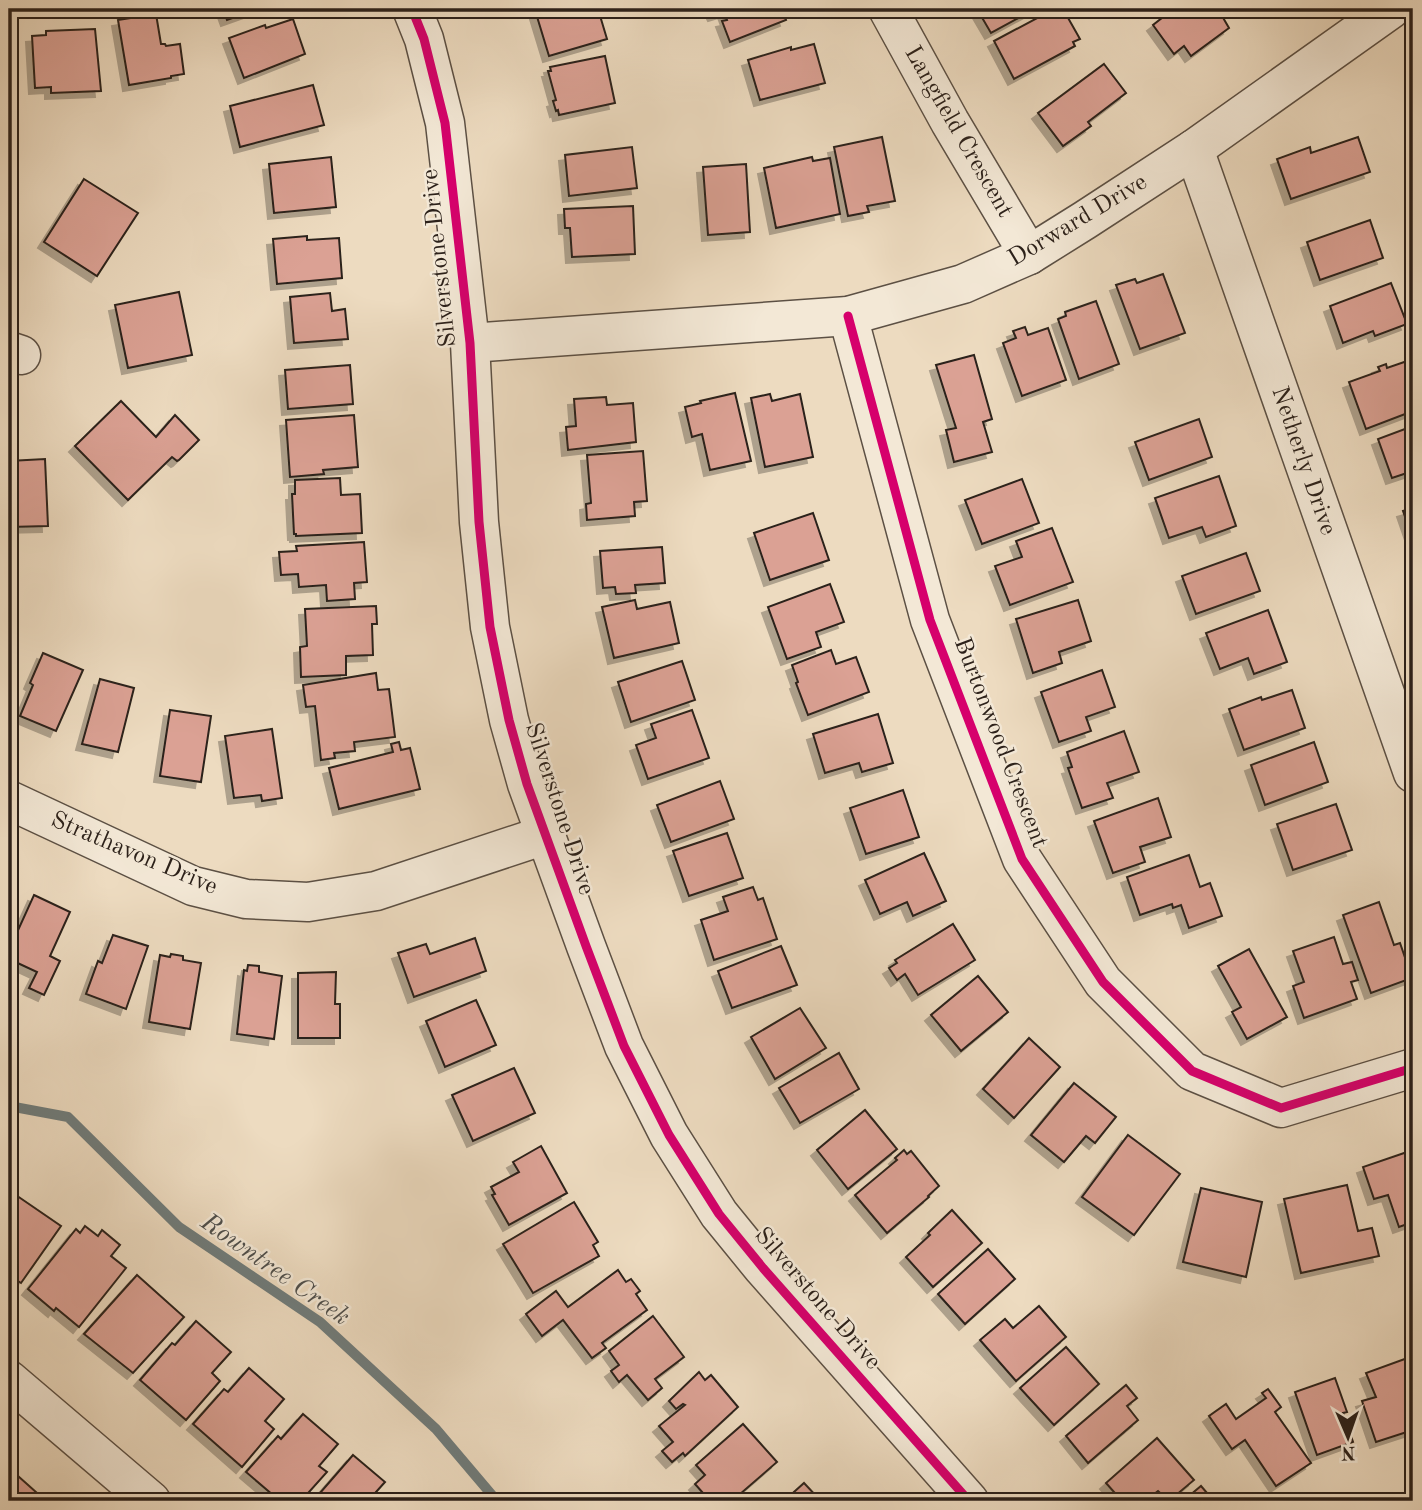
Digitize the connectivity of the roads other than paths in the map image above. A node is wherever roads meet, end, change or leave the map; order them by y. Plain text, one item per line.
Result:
1 (412, 9) edge
2 (888, 9) edge
3 (1391, 9) edge
4 (1194, 149) junction
5 (1029, 255) junction
6 (848, 316) junction
7 (470, 344) junction
8 (1413, 773) edge
9 (9, 800) edge
10 (545, 835) junction
11 (1413, 1068) edge
12 (9, 1380) edge
13 (151, 1501) edge
14 (969, 1501) edge

1 - 7 street, Silverstone Drive
2 - 5 street, Langfield Crescent
3 - 4 street, Dorward Drive
4 - 5 street, Dorward Drive
4 - 8 street, Netherly Drive
5 - 6 street, Dorward Drive
6 - 7 street, Dorward Drive
6 - 11 street, Burtonwood Crescent
7 - 10 street, Silverstone Drive
9 - 10 street, Strathavon Drive
10 - 14 street, Silverstone Drive
12 - 13 street

